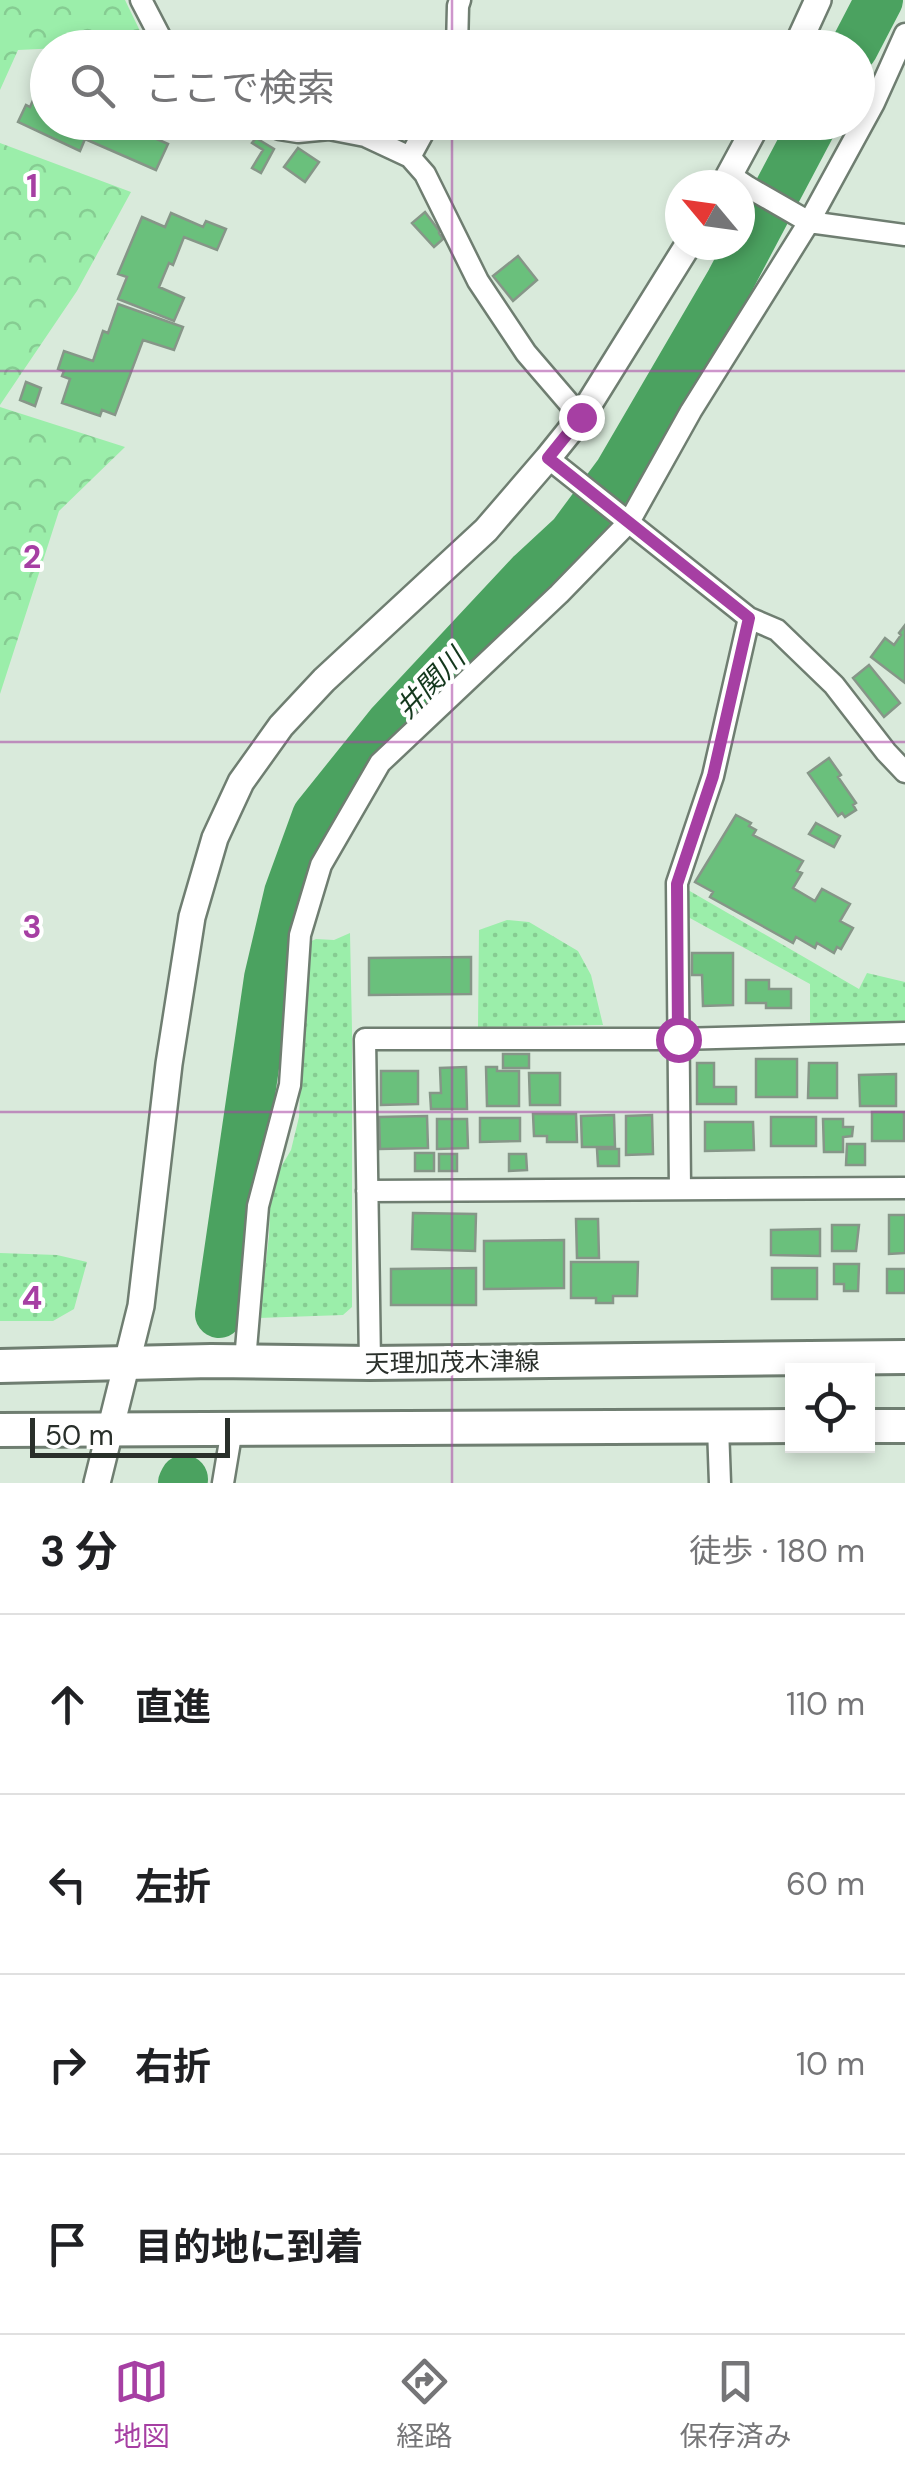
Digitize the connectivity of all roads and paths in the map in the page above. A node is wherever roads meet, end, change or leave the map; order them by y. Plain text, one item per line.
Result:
1 (141, 0) edge
2 (460, 0) edge
3 (818, 0) edge
4 (157, 30) edge
5 (458, 30) edge
6 (804, 30) edge
7 (905, 34) edge
8 (875, 100) edge
9 (374, 140) edge
10 (419, 140) edge
11 (748, 140) edge
12 (853, 140) edge
13 (410, 156) junction
14 (732, 170) edge
15 (755, 192) edge
16 (808, 222) junction
17 (905, 235) edge
18 (679, 260) edge
19 (581, 417) junction
20 (548, 458) junction
21 (629, 522) junction
22 (749, 618) junction
23 (905, 772) edge
24 (905, 1034) edge
25 (678, 1039) junction
26 (680, 1188) junction
27 (905, 1188) edge
28 (367, 1191) junction
29 (905, 1357) edge
30 (245, 1361) junction
31 (370, 1363) junction
32 (128, 1364) junction
33 (0, 1366) edge
34 (785, 1426) edge
35 (875, 1426) edge
36 (905, 1426) edge
37 (718, 1427) junction
38 (0, 1430) edge
39 (111, 1430) junction
40 (232, 1430) junction
41 (97, 1483) edge
42 (222, 1483) edge
43 (720, 1483) edge

1 - 4 street
2 - 5 street
3 - 6 street
7 - 8 street
9 - 13 street
10 - 13 street
11 - 14 street
12 - 16 street
13 - 19 street
15 - 16 street
16 - 17 street
16 - 21 street
18 - 19 street
19 - 20 street
20 - 21 street
20 - 32 street
21 - 22 street
21 - 30 street
22 - 23 street
22 - 25 street
24 - 25 street
25 - 26 street
25 - 28 street
26 - 27 street
26 - 28 street
28 - 31 street
29 - 31 main road, 天理加茂木津線
30 - 31 main road, 天理加茂木津線
30 - 32 main road, 天理加茂木津線
32 - 33 main road, 天理加茂木津線
32 - 39 street
34 - 37 main road
35 - 36 main road
37 - 40 main road
37 - 43 street
38 - 39 main road
39 - 40 main road
39 - 41 street
40 - 42 street

